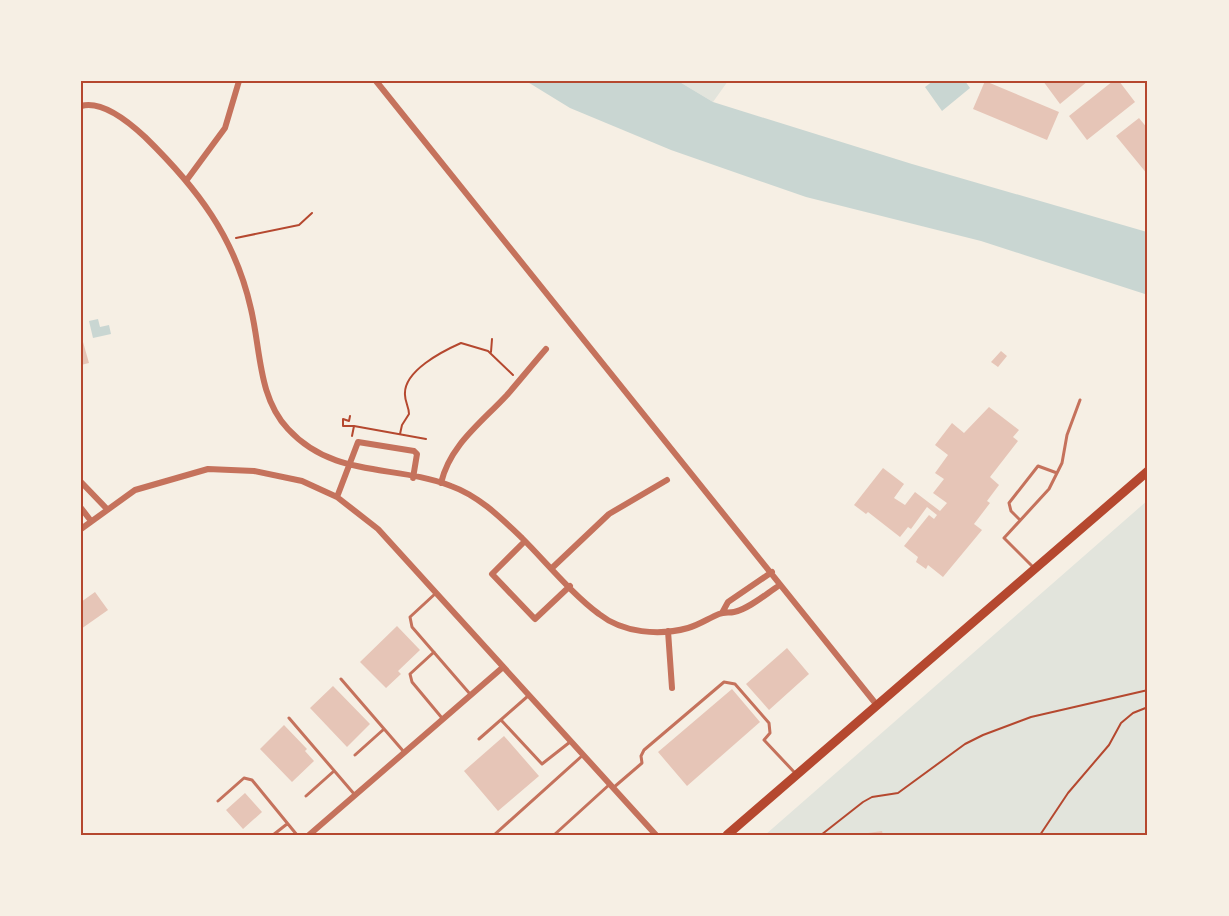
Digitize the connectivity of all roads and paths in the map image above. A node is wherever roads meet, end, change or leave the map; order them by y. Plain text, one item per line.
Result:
1 (239, 81) edge
2 (376, 81) edge
3 (81, 106) edge
4 (186, 182) junction
5 (312, 213) dead end
6 (227, 240) junction
7 (492, 339) dead end
8 (546, 349) dead end
9 (492, 355) junction
10 (519, 381) junction
11 (1080, 400) dead end
12 (350, 416) dead end
13 (354, 426) junction
14 (400, 434) junction
15 (426, 439) dead end
16 (358, 442) junction
17 (350, 465) junction
18 (1148, 471) edge
19 (1057, 473) junction
20 (413, 478) junction
21 (667, 480) dead end
22 (81, 482) edge
23 (441, 483) junction
24 (337, 497) junction
25 (81, 507) edge
26 (107, 509) junction
27 (1020, 520) junction
28 (91, 521) junction
29 (81, 529) edge
30 (525, 541) junction
31 (552, 568) junction
32 (1034, 568) junction
33 (772, 572) junction
34 (780, 585) junction
35 (570, 586) junction
36 (436, 593) junction
37 (722, 613) junction
38 (668, 631) junction
39 (434, 652) junction
40 (502, 668) junction
41 (341, 679) dead end
42 (672, 688) dead end
43 (1148, 690) edge
44 (471, 695) junction
45 (528, 696) junction
46 (876, 704) junction
47 (1148, 707) edge
48 (289, 718) dead end
49 (443, 719) junction
50 (501, 720) junction
51 (384, 729) junction
52 (479, 739) dead end
53 (570, 742) junction
54 (404, 752) junction
55 (355, 755) dead end
56 (583, 755) junction
57 (334, 771) junction
58 (796, 774) junction
59 (611, 786) junction
60 (355, 795) junction
61 (306, 796) dead end
62 (218, 801) dead end
63 (287, 824) junction
64 (95, 835) edge
65 (105, 835) edge
66 (273, 835) edge
67 (297, 835) edge
68 (309, 835) edge
69 (494, 835) edge
70 (554, 835) edge
71 (656, 835) edge
72 (728, 835) edge
73 (821, 835) edge
74 (1040, 835) edge

1 - 4 street
2 - 33 street
3 - 4 street
4 - 6 street
5 - 6 path
6 - 17 street
7 - 9 path
8 - 10 street
9 - 10 path
9 - 14 path
10 - 23 street
11 - 19 lane
12 - 13 path
13 - 14 path
13 - 16 path
14 - 15 path
16 - 17 street
16 - 20 street
17 - 20 street
17 - 24 street
18 - 32 highway
19 - 27 lane
19 - 27 lane
20 - 23 street
21 - 31 street
22 - 26 street
23 - 30 street
24 - 26 street
24 - 36 street
25 - 28 street
26 - 28 street
27 - 32 lane
28 - 29 street
30 - 31 street
30 - 35 street
31 - 35 street
32 - 46 highway
33 - 34 street
33 - 37 street
34 - 37 street
34 - 46 street
35 - 38 street
36 - 39 lane
36 - 40 street
37 - 38 street
38 - 42 street
39 - 44 lane
39 - 49 lane
40 - 44 street
40 - 45 street
41 - 51 lane
43 - 73 path
44 - 49 street
45 - 50 lane
45 - 53 street
46 - 58 highway
47 - 74 path
48 - 57 lane
49 - 54 street
50 - 52 lane
50 - 53 lane
51 - 54 lane
51 - 55 lane
53 - 56 street
54 - 60 street
56 - 59 street
56 - 69 lane
57 - 60 lane
57 - 61 lane
58 - 59 lane
58 - 72 highway
59 - 70 lane
59 - 71 street
60 - 68 street
62 - 63 lane
63 - 66 lane
63 - 67 lane
64 - 65 lane

